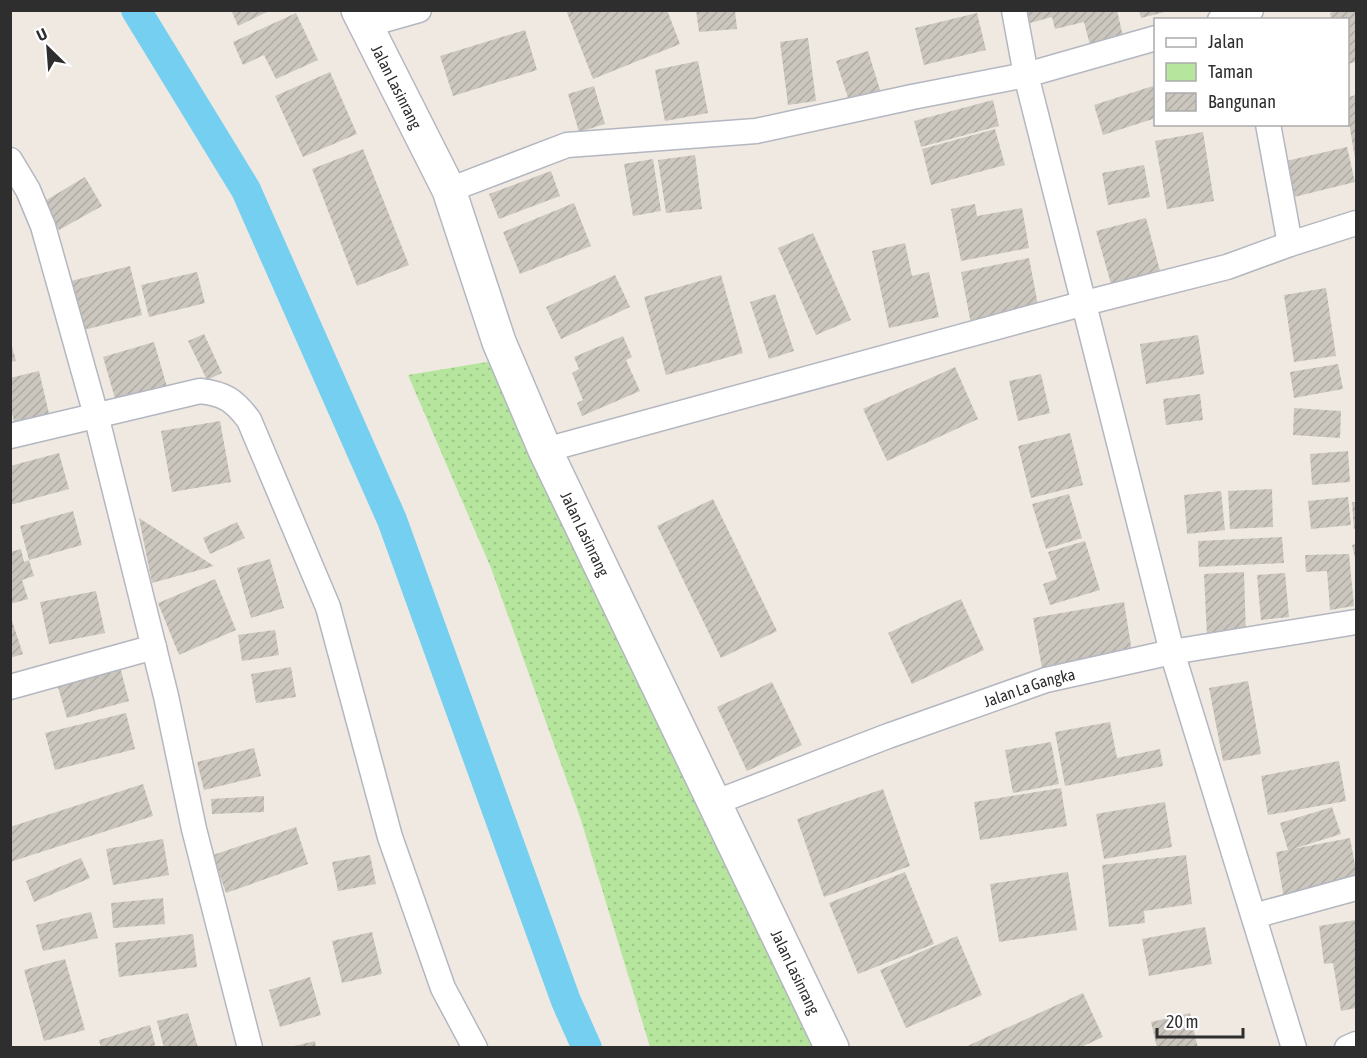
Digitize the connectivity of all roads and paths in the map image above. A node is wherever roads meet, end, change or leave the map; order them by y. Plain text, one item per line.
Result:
1 (419, 10) edge
2 (1014, 10) edge
3 (1247, 13) edge
4 (362, 18) edge
5 (1228, 18) edge
6 (1154, 38) edge
7 (1026, 75) junction
8 (1268, 126) edge
9 (10, 160) edge
10 (449, 190) junction
11 (1356, 223) edge
12 (1290, 244) junction
13 (1085, 303) junction
14 (96, 416) junction
15 (10, 436) edge
16 (544, 450) junction
17 (1356, 622) edge
18 (154, 647) junction
19 (1172, 652) junction
20 (10, 687) edge
21 (714, 802) junction
22 (1356, 888) edge
23 (1254, 916) junction
24 (1356, 1044) edge
25 (250, 1047) edge
26 (476, 1047) edge
27 (832, 1047) edge
28 (1294, 1047) edge
29 (1347, 1047) edge

1 - 4 street
2 - 7 street
3 - 5 street
4 - 10 street, Jalan Lasinrang
6 - 7 street
7 - 10 street
7 - 13 street
8 - 12 street
9 - 14 street
10 - 16 street, Jalan Lasinrang
11 - 12 street
12 - 13 street
13 - 16 street
13 - 19 street
14 - 15 street
14 - 18 street
14 - 26 street
16 - 21 street, Jalan Lasinrang
17 - 19 street, Jalan La Gangka
18 - 20 street
18 - 25 street
19 - 21 street, Jalan La Gangka
19 - 23 street
21 - 27 street, Jalan Lasinrang
22 - 23 street
23 - 28 street
24 - 29 street

